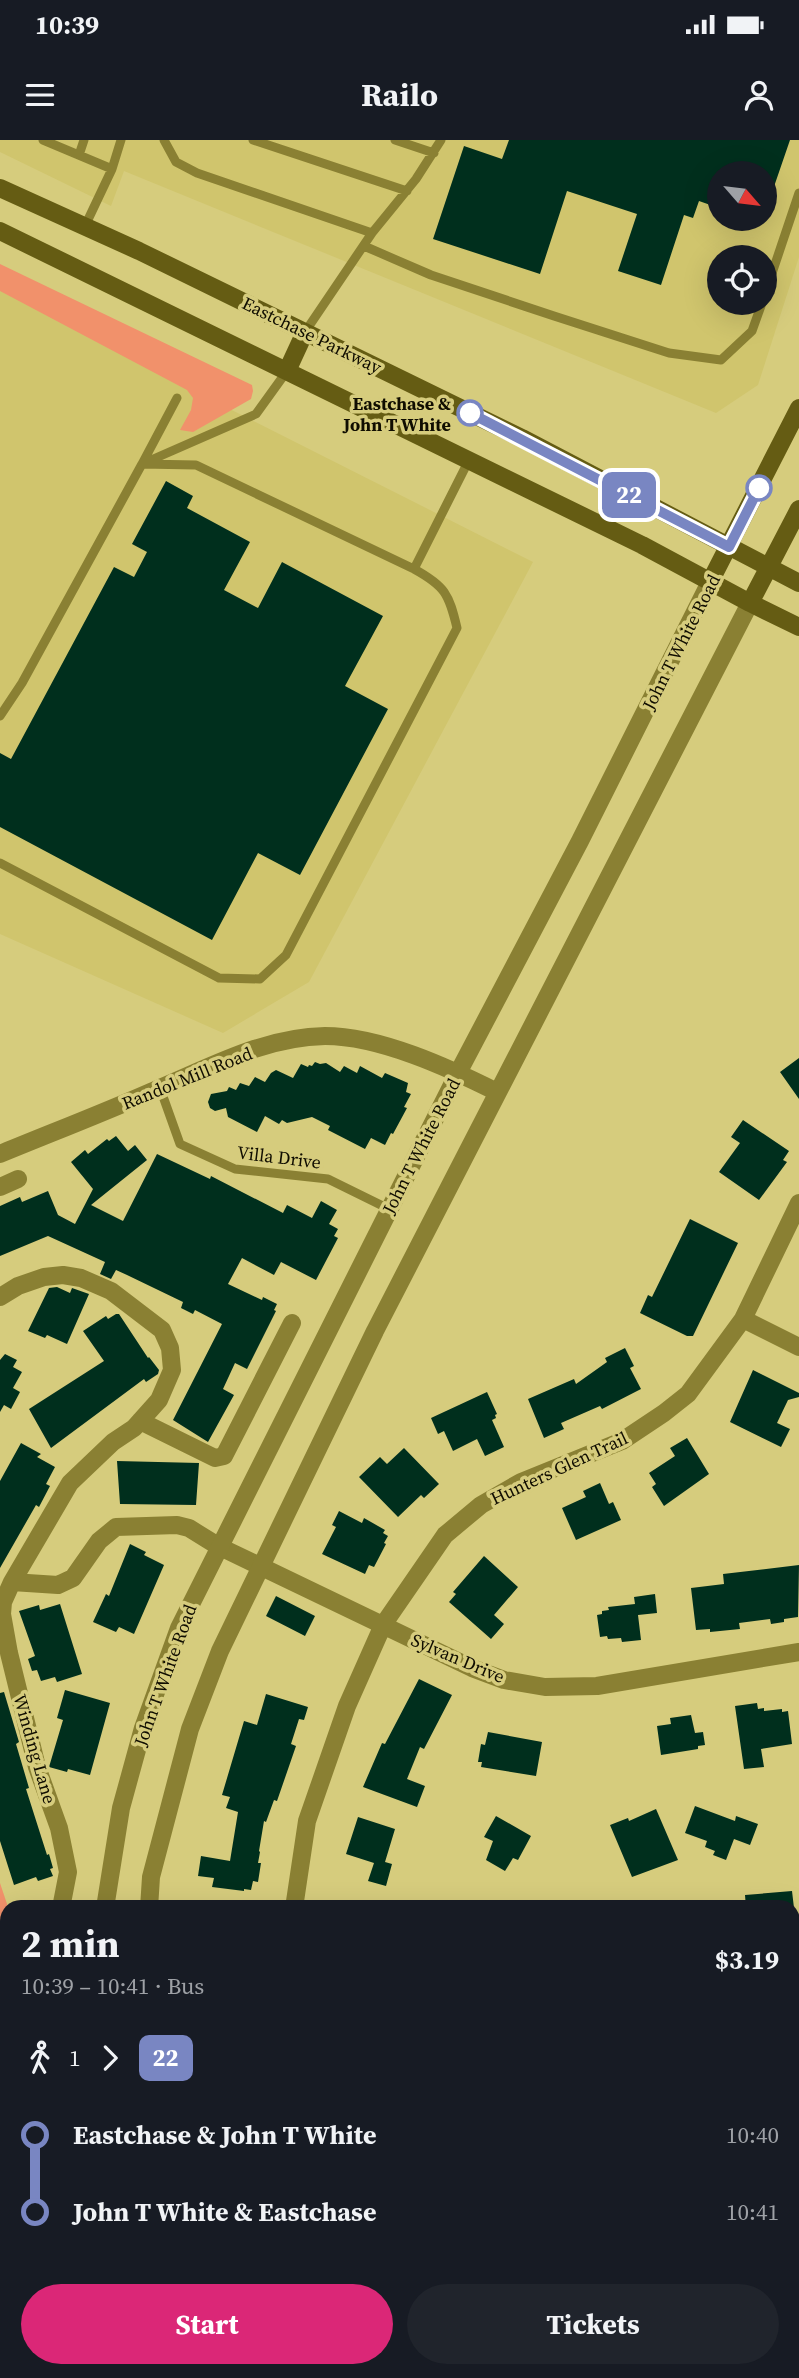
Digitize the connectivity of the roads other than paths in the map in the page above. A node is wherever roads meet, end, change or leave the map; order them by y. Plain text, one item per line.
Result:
1 (43, 140) edge
2 (84, 140) edge
3 (121, 140) edge
4 (164, 140) edge
5 (253, 140) edge
6 (396, 140) edge
7 (441, 140) edge
8 (434, 153) junction
9 (79, 155) junction
10 (112, 169) junction
11 (0, 188) edge
12 (407, 191) junction
13 (799, 192) edge
14 (85, 226) junction
15 (0, 231) edge
16 (372, 233) junction
17 (364, 246) junction
18 (777, 258) edge
19 (758, 315) edge
20 (305, 332) junction
21 (287, 371) junction
22 (177, 398) dead end
23 (799, 408) edge
24 (469, 460) junction
25 (142, 464) junction
26 (799, 509) edge
27 (729, 547) junction
28 (768, 568) junction
29 (414, 569) junction
30 (710, 582) junction
31 (799, 583) edge
32 (750, 603) junction
33 (799, 627) edge
34 (0, 716) edge
35 (0, 863) edge
36 (458, 1073) junction
37 (160, 1088) junction
38 (497, 1092) junction
39 (0, 1154) edge
40 (18, 1179) dead end
41 (0, 1187) edge
42 (799, 1203) edge
43 (389, 1209) junction
44 (0, 1297) edge
45 (743, 1319) junction
46 (292, 1323) dead end
47 (799, 1347) edge
48 (141, 1421) junction
49 (218, 1546) junction
50 (262, 1567) junction
51 (12, 1582) junction
52 (383, 1625) junction
53 (799, 1652) edge
54 (63, 1900) edge
55 (106, 1900) edge
56 (150, 1900) edge
57 (295, 1900) edge

1 - 9 lane
2 - 9 lane
3 - 10 lane
4 - 16 lane
5 - 12 lane
6 - 8 lane
7 - 8 lane
8 - 12 lane
9 - 10 lane
10 - 14 lane
11 - 14 main road, Eastchase Parkway
12 - 16 lane
13 - 18 lane
14 - 20 main road, Eastchase Parkway
15 - 21 main road
16 - 17 lane
17 - 19 lane
17 - 20 lane
20 - 21 main road
20 - 27 main road, Eastchase Parkway
21 - 24 main road
21 - 25 lane
22 - 25 lane
23 - 27 main road, John T White Road
24 - 29 lane
24 - 30 main road
25 - 29 lane
25 - 34 lane
26 - 28 main road
27 - 28 main road, Eastchase Parkway
27 - 30 main road, John T White Road
28 - 31 main road
28 - 32 main road
29 - 35 lane
30 - 32 main road
30 - 36 street, John T White Road
32 - 33 main road
32 - 38 street
36 - 37 street, Randol Mill Road
36 - 38 street, Randol Mill Road
36 - 43 street, John T White Road
37 - 39 street, Randol Mill Road
37 - 43 lane, Villa Drive
38 - 50 street
40 - 41 street
42 - 45 street, Hunters Glen Trail
43 - 49 street, John T White Road
44 - 48 street, Winding Lane
45 - 47 street
45 - 52 street, Hunters Glen Trail
46 - 48 street
48 - 51 street, Winding Lane
49 - 50 street, Sylvan Drive
49 - 51 street, Sylvan Drive
49 - 55 street, John T White Road
50 - 52 street, Sylvan Drive
50 - 56 street
51 - 54 street, Winding Lane
52 - 53 street, Sylvan Drive
52 - 57 street, Hunters Glen Trail

